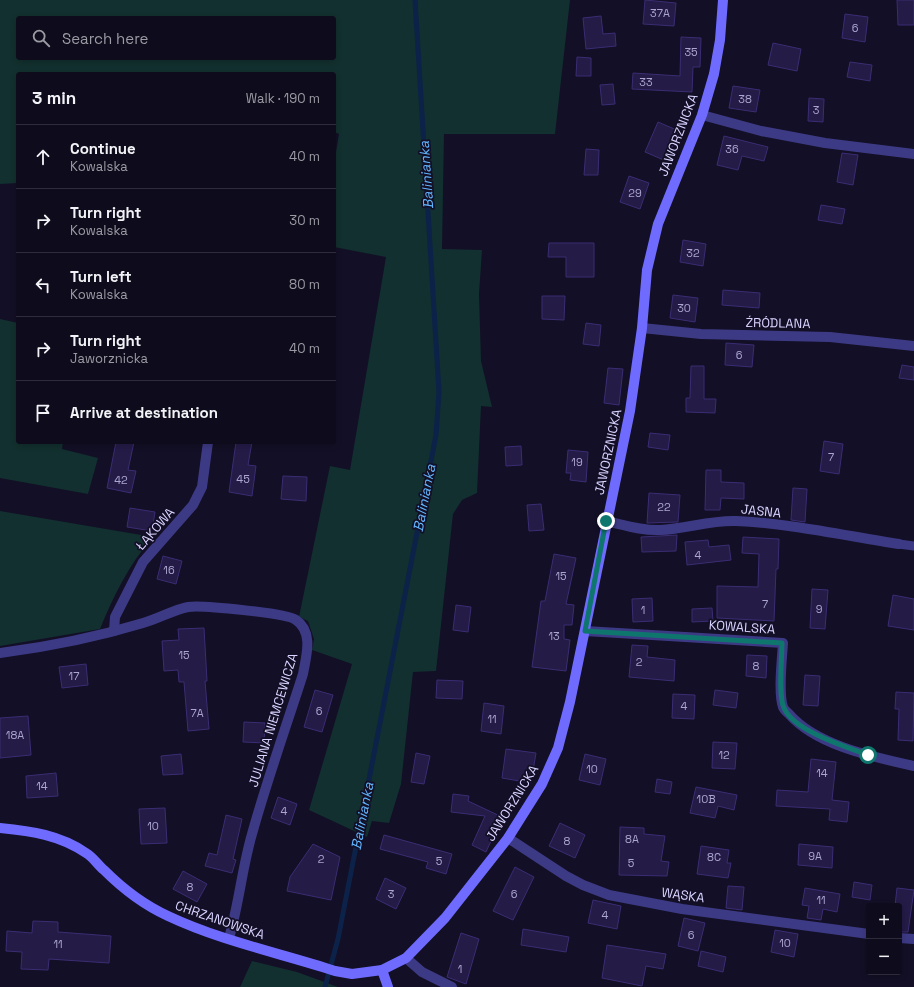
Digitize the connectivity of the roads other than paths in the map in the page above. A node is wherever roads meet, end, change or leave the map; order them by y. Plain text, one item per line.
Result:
1 (723, 0) edge
2 (702, 115) junction
3 (914, 154) edge
4 (642, 328) junction
5 (914, 346) edge
6 (208, 444) edge
7 (606, 521) junction
8 (899, 544) joint
9 (914, 546) edge
10 (114, 631) junction
11 (585, 631) junction
12 (0, 654) edge
13 (914, 766) edge
14 (0, 828) edge
15 (508, 838) junction
16 (866, 934) edge
17 (229, 938) junction
18 (902, 938) edge
19 (914, 940) edge
20 (406, 958) junction
21 (382, 970) junction
22 (388, 987) edge
23 (452, 987) edge

1 - 2 street, JAWORZNICKA
2 - 3 street
2 - 4 street, JAWORZNICKA
4 - 5 street, ŹRÓDLANA
4 - 7 street, JAWORZNICKA
6 - 10 street, ŁĄKOWA
7 - 8 street, JASNA
7 - 11 street, JAWORZNICKA
8 - 9 lane, JASNA
10 - 12 street, JULIANA NIEMCEWICZA
10 - 17 street, JULIANA NIEMCEWICZA
11 - 13 street, KOWALSKA
11 - 15 street, JAWORZNICKA
14 - 17 street, CHRZANOWSKA
15 - 16 street, WĄSKA
15 - 20 street, JAWORZNICKA
17 - 21 street, CHRZANOWSKA
18 - 19 street
20 - 21 street, JAWORZNICKA
20 - 23 street
21 - 22 street

